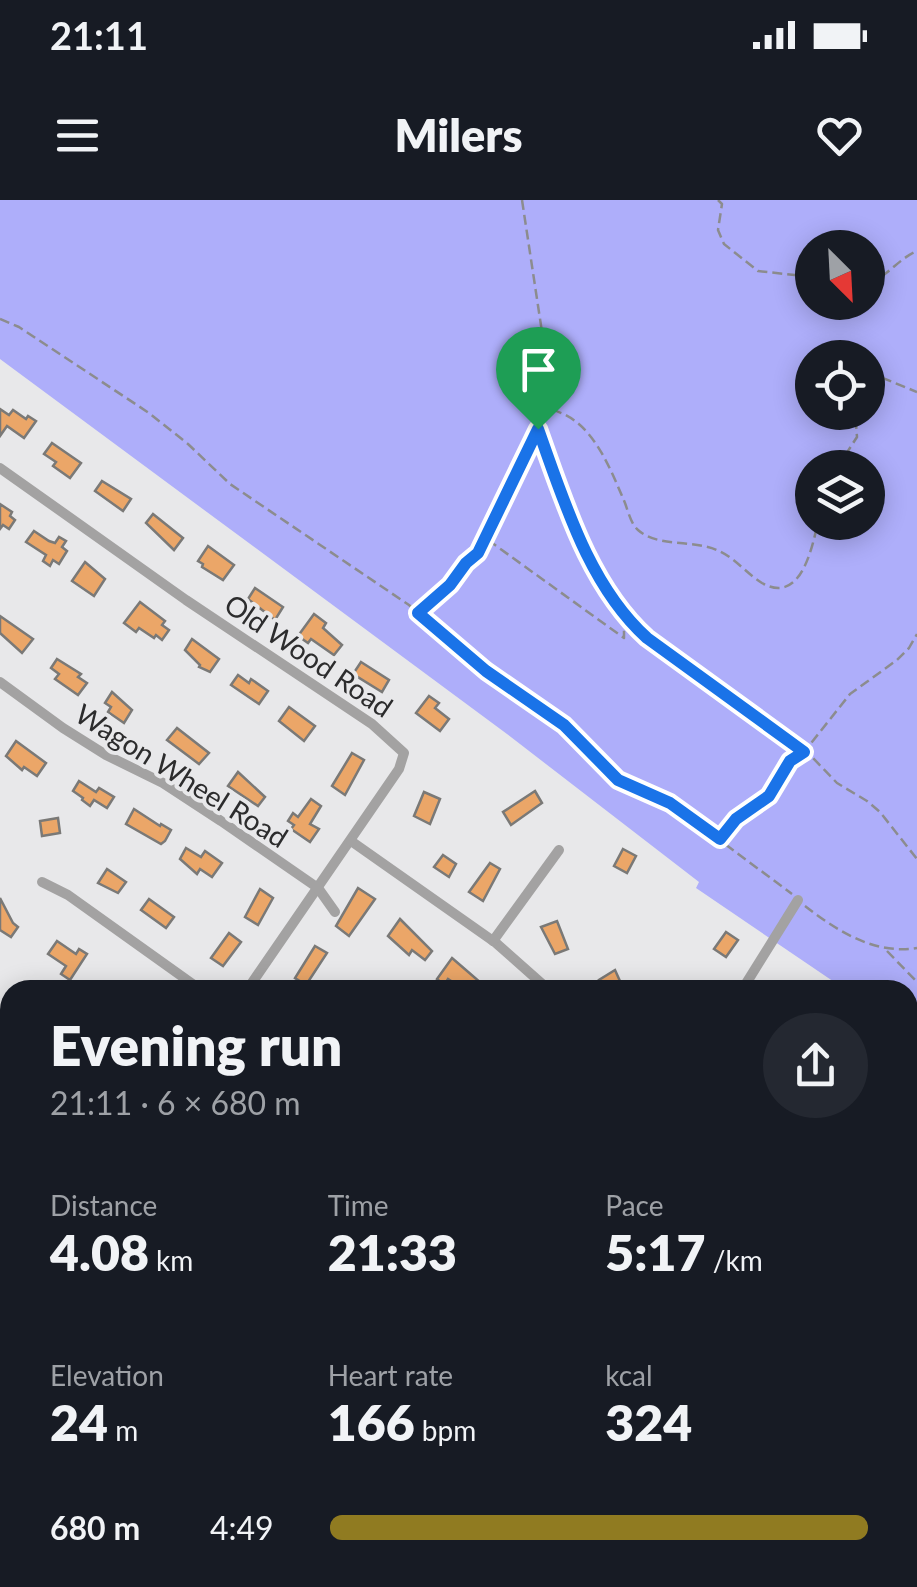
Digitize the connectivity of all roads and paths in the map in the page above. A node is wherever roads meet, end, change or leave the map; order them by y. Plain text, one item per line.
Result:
1 (522, 200) edge
2 (718, 200) edge
3 (917, 251) edge
4 (885, 273) edge
5 (795, 275) edge
6 (0, 319) edge
7 (885, 379) edge
8 (917, 392) edge
9 (536, 408) junction
10 (538, 429) junction
11 (0, 468) edge
12 (486, 539) junction
13 (813, 540) edge
14 (418, 613) junction
15 (624, 618) junction
16 (917, 634) edge
17 (2, 688) edge
18 (804, 752) junction
19 (720, 839) junction
20 (351, 841) junction
21 (559, 850) dead end
22 (917, 859) edge
23 (42, 882) dead end
24 (318, 888) junction
25 (798, 900) junction
26 (335, 912) dead end
27 (493, 940) junction
28 (917, 948) edge
29 (886, 949) junction
30 (187, 980) edge
31 (254, 980) edge
32 (538, 980) edge
33 (748, 980) edge
34 (915, 980) edge

1 - 9 path
2 - 5 path
3 - 4 path
6 - 14 path
7 - 8 path
9 - 10 path
9 - 13 path
10 - 12 path
10 - 15 path
11 - 20 street, Old Wood Road
12 - 14 path
12 - 15 path
14 - 19 path
15 - 18 path
16 - 18 path
17 - 24 street, Wagon Wheel Road
18 - 19 path
18 - 22 path
19 - 25 path
20 - 24 street, Old Wood Road
20 - 27 street
21 - 27 street
23 - 30 street
24 - 26 street, Wagon Wheel Road
24 - 31 street, Old Wood Road
25 - 29 path
25 - 33 street
27 - 32 street
28 - 29 path
29 - 34 path

